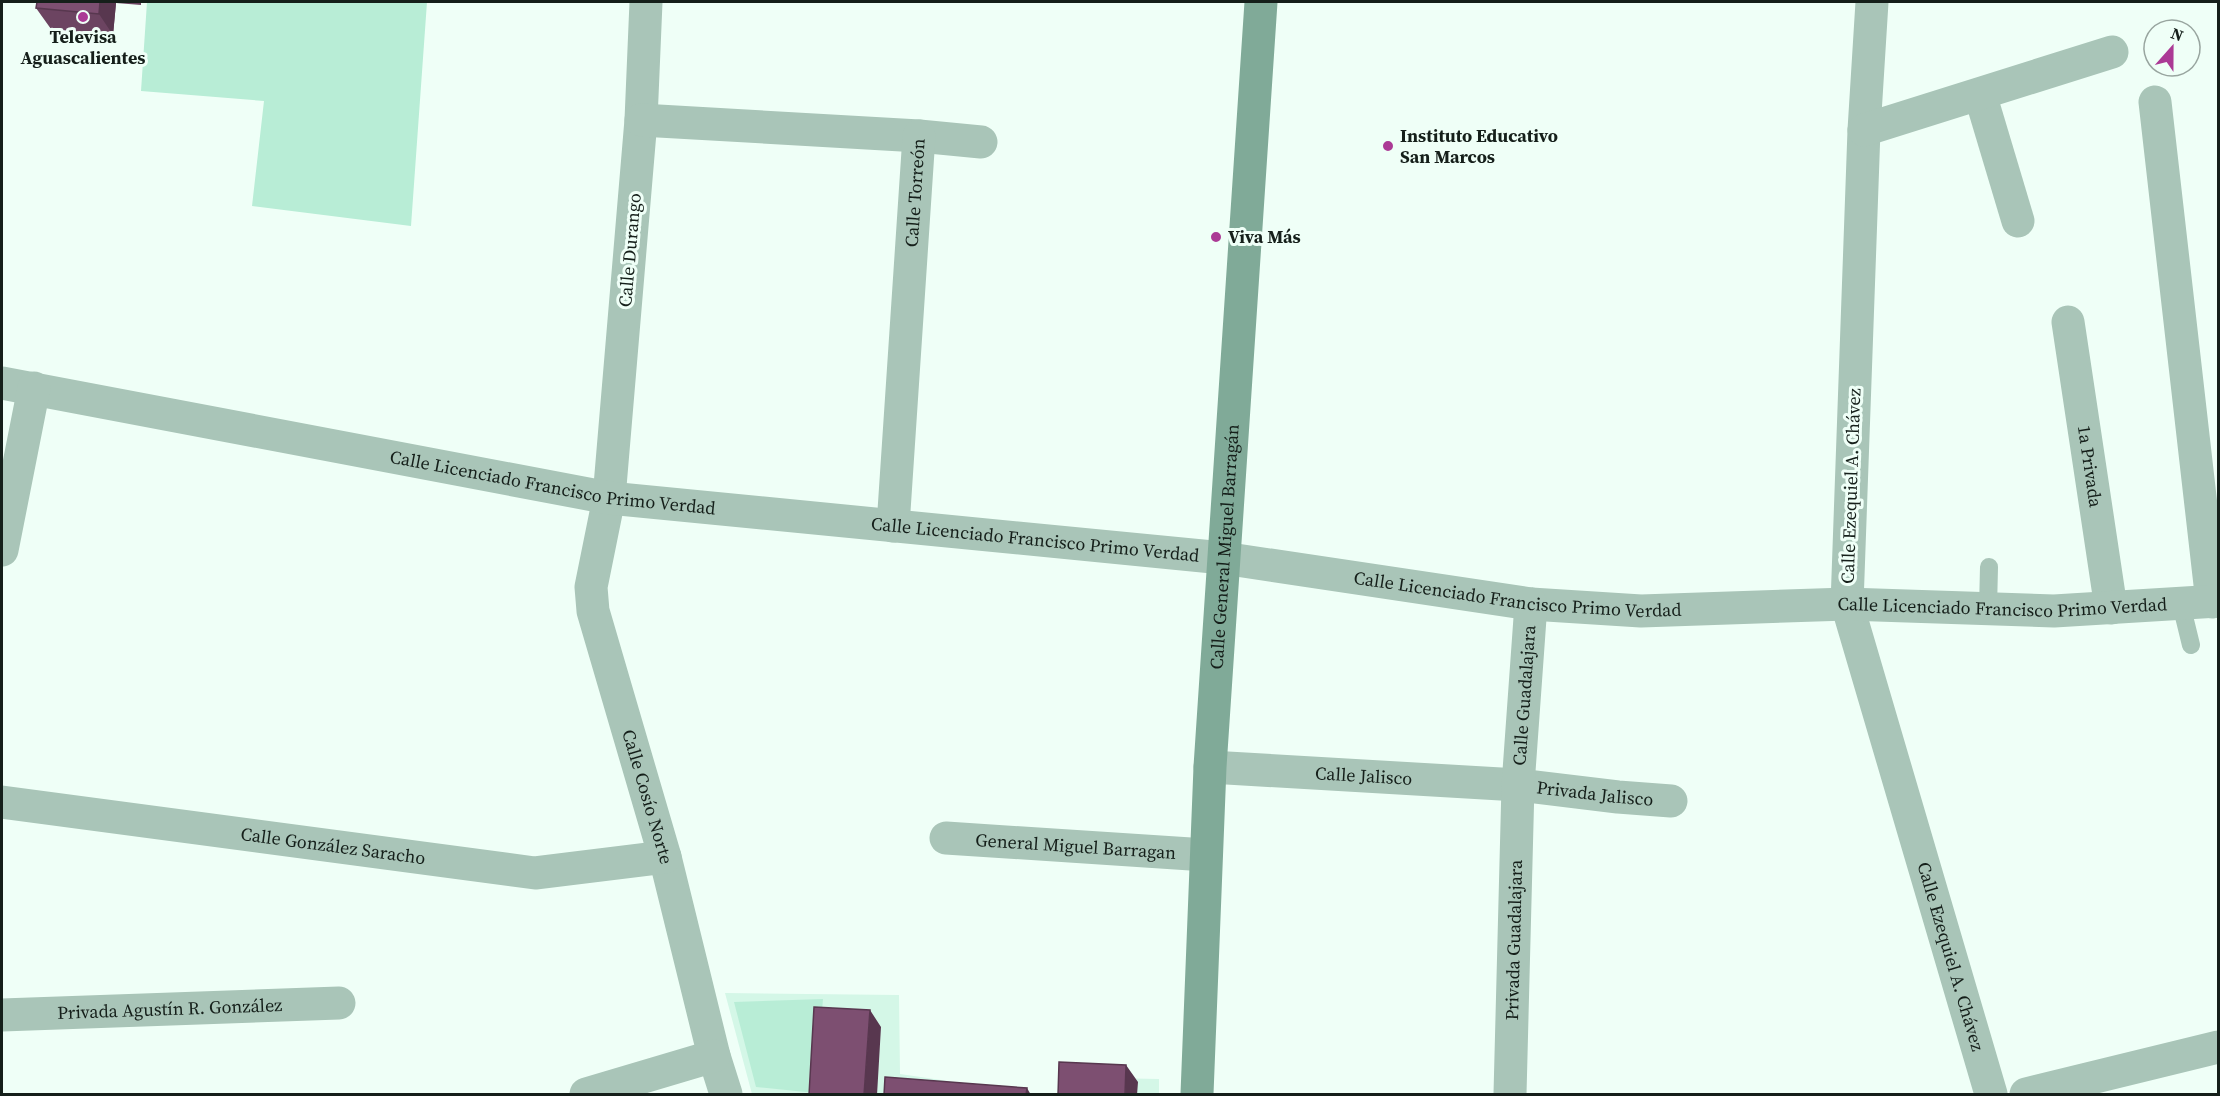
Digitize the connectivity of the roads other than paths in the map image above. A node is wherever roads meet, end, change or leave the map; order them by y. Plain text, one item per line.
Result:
1 (646, 2) edge
2 (1261, 2) edge
3 (1872, 2) edge
4 (2112, 52) dead end
5 (1980, 94) junction
6 (2156, 102) dead end
7 (641, 120) junction
8 (1864, 130) junction
9 (919, 136) junction
10 (981, 142) dead end
11 (2018, 221) dead end
12 (2068, 322) dead end
13 (2, 383) edge
14 (34, 388) junction
15 (609, 498) junction
16 (893, 526) junction
17 (2, 550) edge
18 (1223, 558) junction
19 (1989, 567) dead end
20 (2204, 603) edge
21 (1531, 604) junction
22 (1847, 604) junction
23 (2111, 608) junction
24 (1988, 609) junction
25 (2191, 645) dead end
26 (1210, 767) junction
27 (1518, 785) junction
28 (1671, 801) dead end
29 (2, 802) edge
30 (946, 838) dead end
31 (1206, 855) junction
32 (665, 857) junction
33 (339, 1002) dead end
34 (2, 1015) edge
35 (2218, 1047) edge
36 (714, 1056) junction
37 (586, 1095) edge
38 (726, 1095) edge
39 (1197, 1095) edge
40 (1510, 1095) edge
41 (1991, 1095) edge
42 (2026, 1095) edge

1 - 7 street, Calle Durango
2 - 18 street, Calle General Miguel Barragán
3 - 8 street, Calle Ezequiel A. Chávez
4 - 5 street
5 - 8 street
5 - 11 street
6 - 20 street
7 - 9 street, Calle Torreón
7 - 15 street, Calle Durango
8 - 22 street, Calle Ezequiel A. Chávez
9 - 10 street
9 - 16 street, Calle Torreón
12 - 23 street, 1a Privada
13 - 14 street, Calle Licenciado Francisco Primo Verdad
14 - 15 street, Calle Licenciado Francisco Primo Verdad
14 - 17 street
15 - 16 street, Calle Licenciado Francisco Primo Verdad
15 - 32 street, Calle Cosío Norte
16 - 18 street, Calle Licenciado Francisco Primo Verdad
18 - 21 street, Calle Licenciado Francisco Primo Verdad
18 - 26 street, Calle General Miguel Barragán
19 - 24 lane
20 - 23 street, Calle Licenciado Francisco Primo Verdad
20 - 25 lane
21 - 22 street, Calle Licenciado Francisco Primo Verdad
21 - 27 street, Calle Guadalajara
22 - 24 street, Calle Licenciado Francisco Primo Verdad
22 - 41 street, Calle Ezequiel A. Chávez
23 - 24 street, Calle Licenciado Francisco Primo Verdad
26 - 27 street, Calle Jalisco
26 - 31 street, Calle General Miguel Barragán
27 - 28 street, Privada Jalisco
27 - 40 street, Privada Guadalajara
29 - 32 street, Calle González Saracho
30 - 31 street, General Miguel Barragan
31 - 39 street, Calle General Miguel Barragán
32 - 36 street, Calle Cosío Norte
33 - 34 street, Privada Agustín R. González
35 - 42 street
36 - 37 street
36 - 38 street, Calle Cosío Norte

